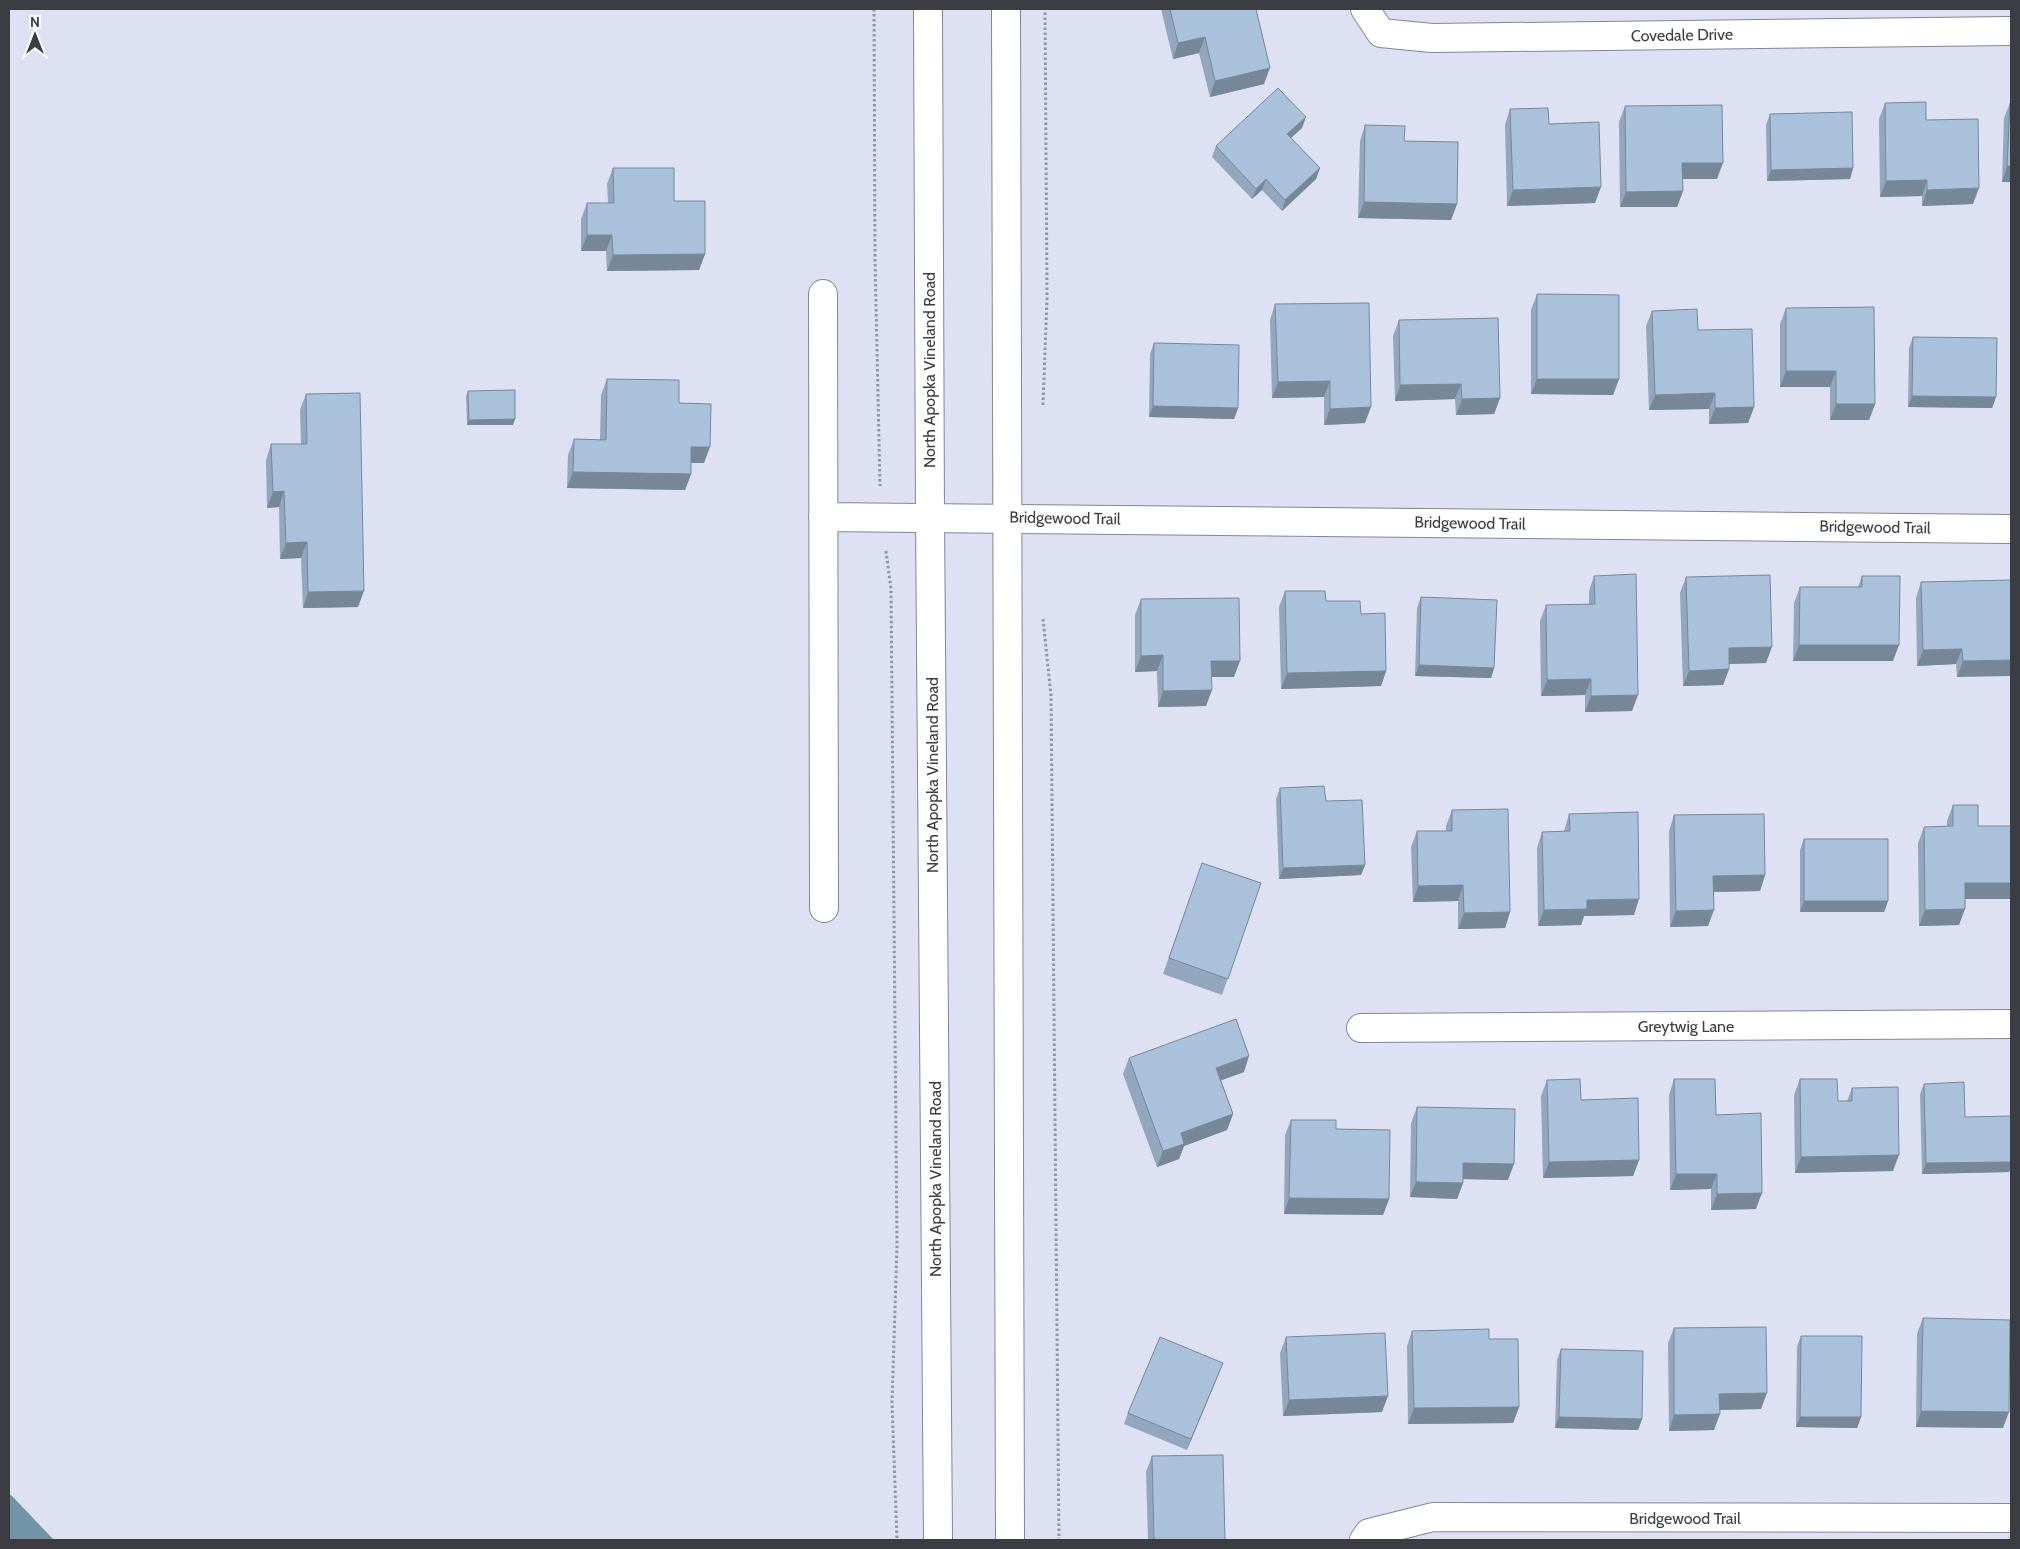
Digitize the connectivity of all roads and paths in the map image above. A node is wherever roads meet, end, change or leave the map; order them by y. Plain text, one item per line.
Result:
1 (874, 9) edge
2 (928, 9) edge
3 (1006, 9) edge
4 (1045, 9) edge
5 (1365, 9) edge
6 (2011, 31) edge
7 (823, 294) dead end
8 (1043, 410) dead end
9 (823, 517) junction
10 (882, 517) junction
11 (930, 517) junction
12 (1008, 517) junction
13 (2011, 529) edge
14 (1042, 611) dead end
15 (824, 908) dead end
16 (2011, 1024) edge
17 (1361, 1028) dead end
18 (2011, 1518) edge
19 (898, 1540) edge
20 (938, 1540) edge
21 (1010, 1540) edge
22 (1059, 1540) edge
23 (1364, 1540) edge

1 - 10 path
2 - 11 street, North Apopka Vineland Road
3 - 12 street
4 - 8 path
5 - 6 street, Covedale Drive
7 - 9 street
9 - 10 street, Bridgewood Trail
9 - 15 street
10 - 11 street, Bridgewood Trail
10 - 19 path
11 - 12 street, Bridgewood Trail
11 - 20 street, North Apopka Vineland Road
12 - 13 street, Bridgewood Trail
12 - 21 street
14 - 22 path
16 - 17 street, Greytwig Lane
18 - 23 street, Bridgewood Trail

